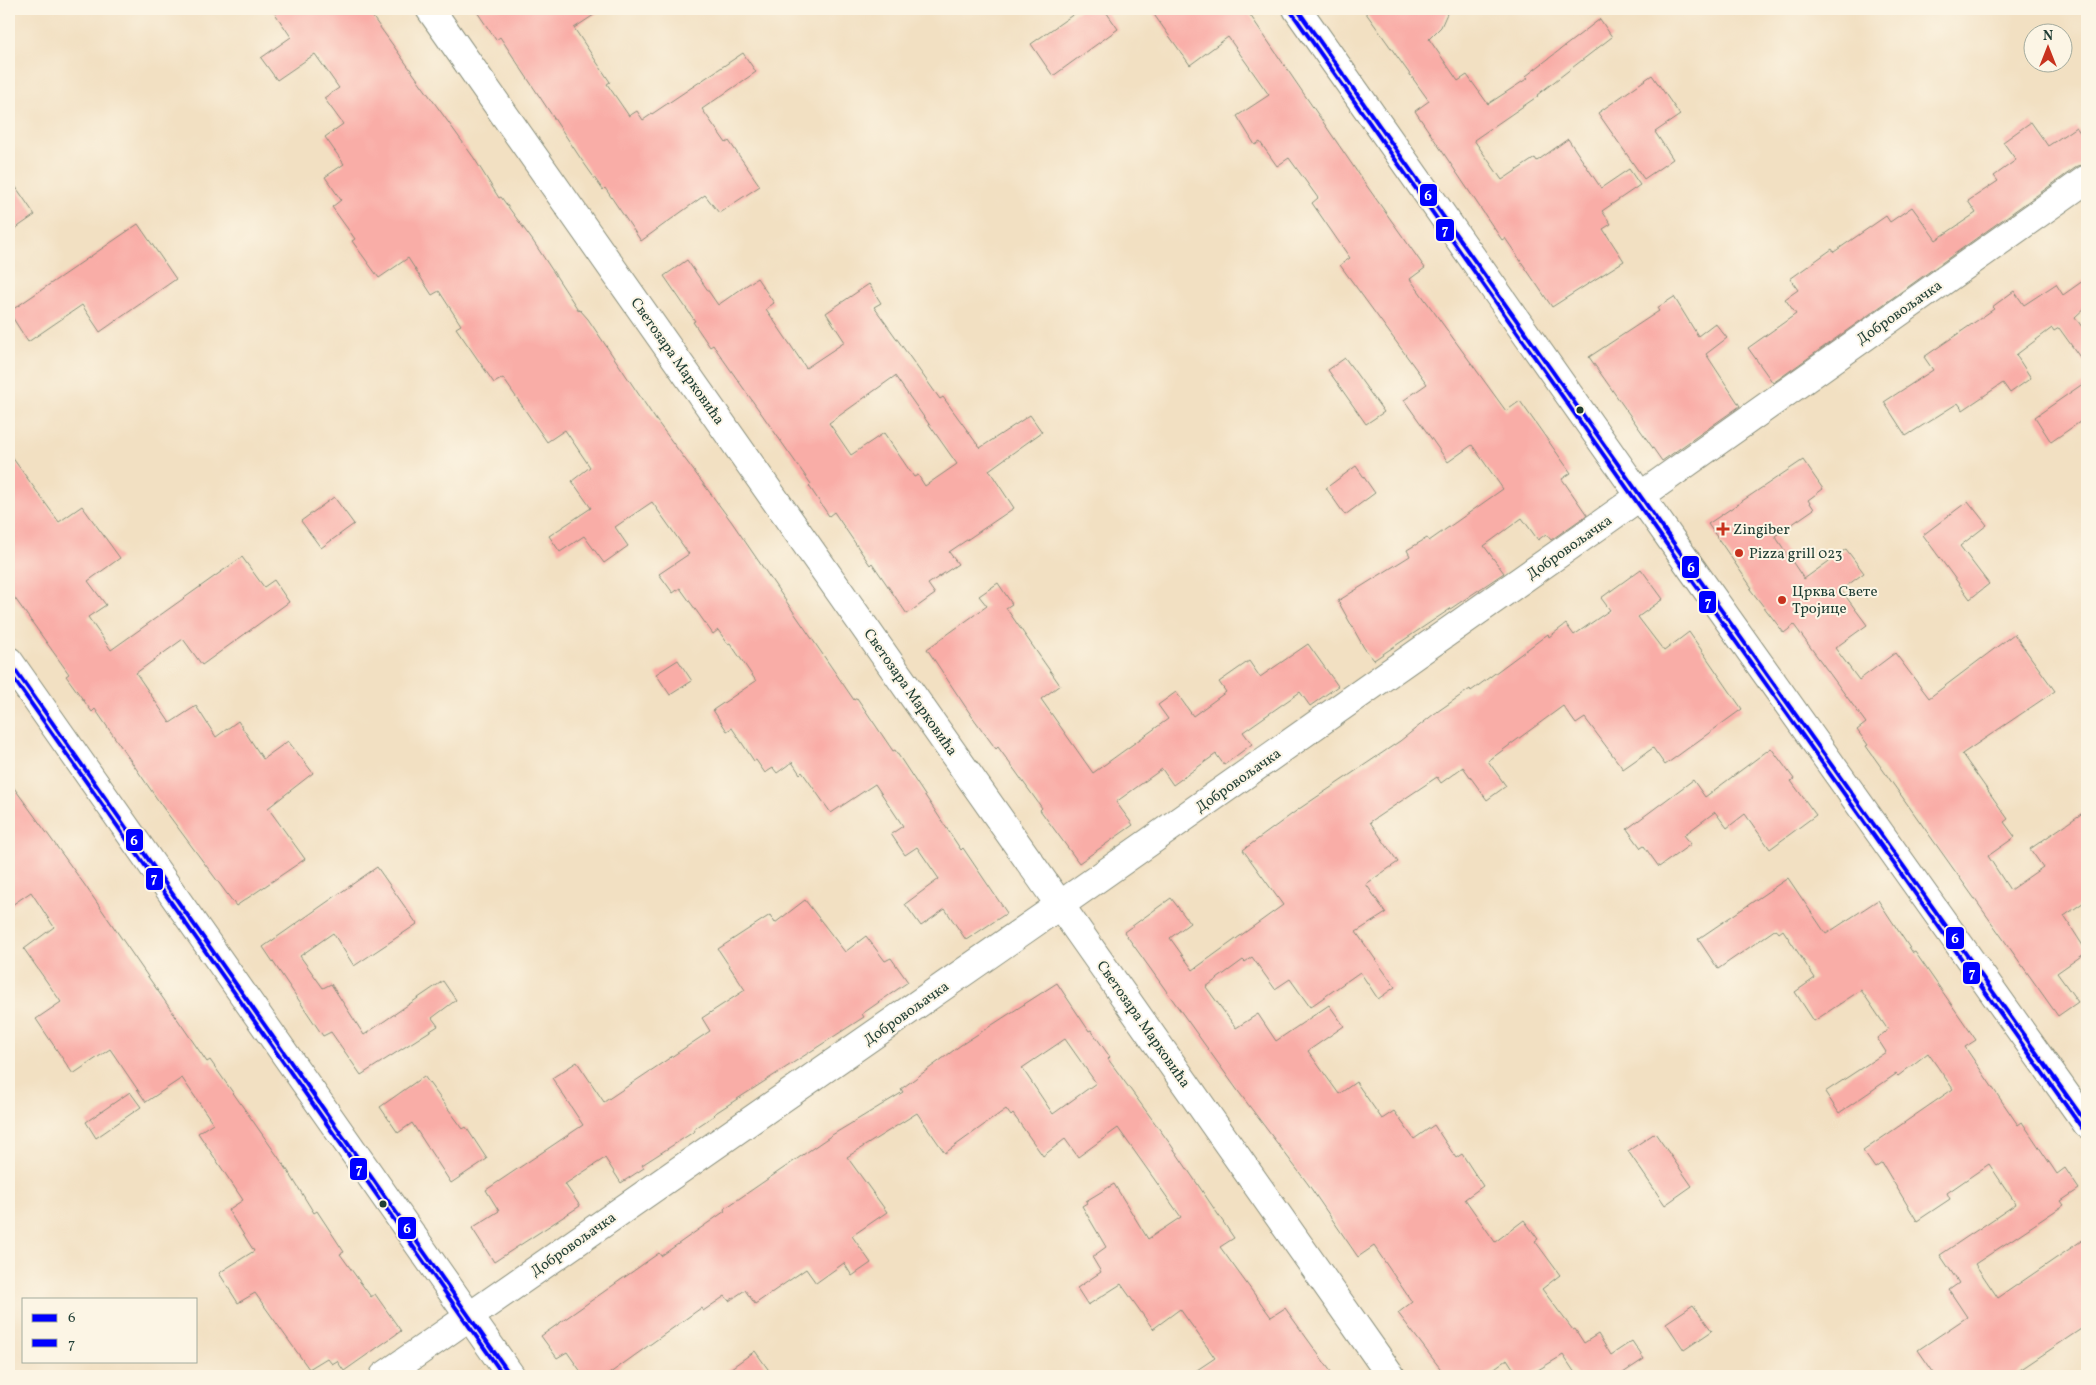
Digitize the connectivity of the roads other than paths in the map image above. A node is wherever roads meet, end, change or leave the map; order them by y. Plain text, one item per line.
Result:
1 (430, 9) edge
2 (1297, 9) edge
3 (2087, 179) edge
4 (1640, 496) junction
5 (9, 661) edge
6 (1060, 905) junction
7 (2087, 1124) edge
8 (469, 1317) junction
9 (384, 1376) edge
10 (511, 1376) edge
11 (1391, 1376) edge

1 - 6 street, Светозара Марковића
2 - 4 street
3 - 4 street, Добровољачка
4 - 6 street, Добровољачка
4 - 7 street
5 - 8 street
6 - 8 street, Добровољачка
6 - 11 street, Светозара Марковића
8 - 9 street, Добровољачка
8 - 10 street

